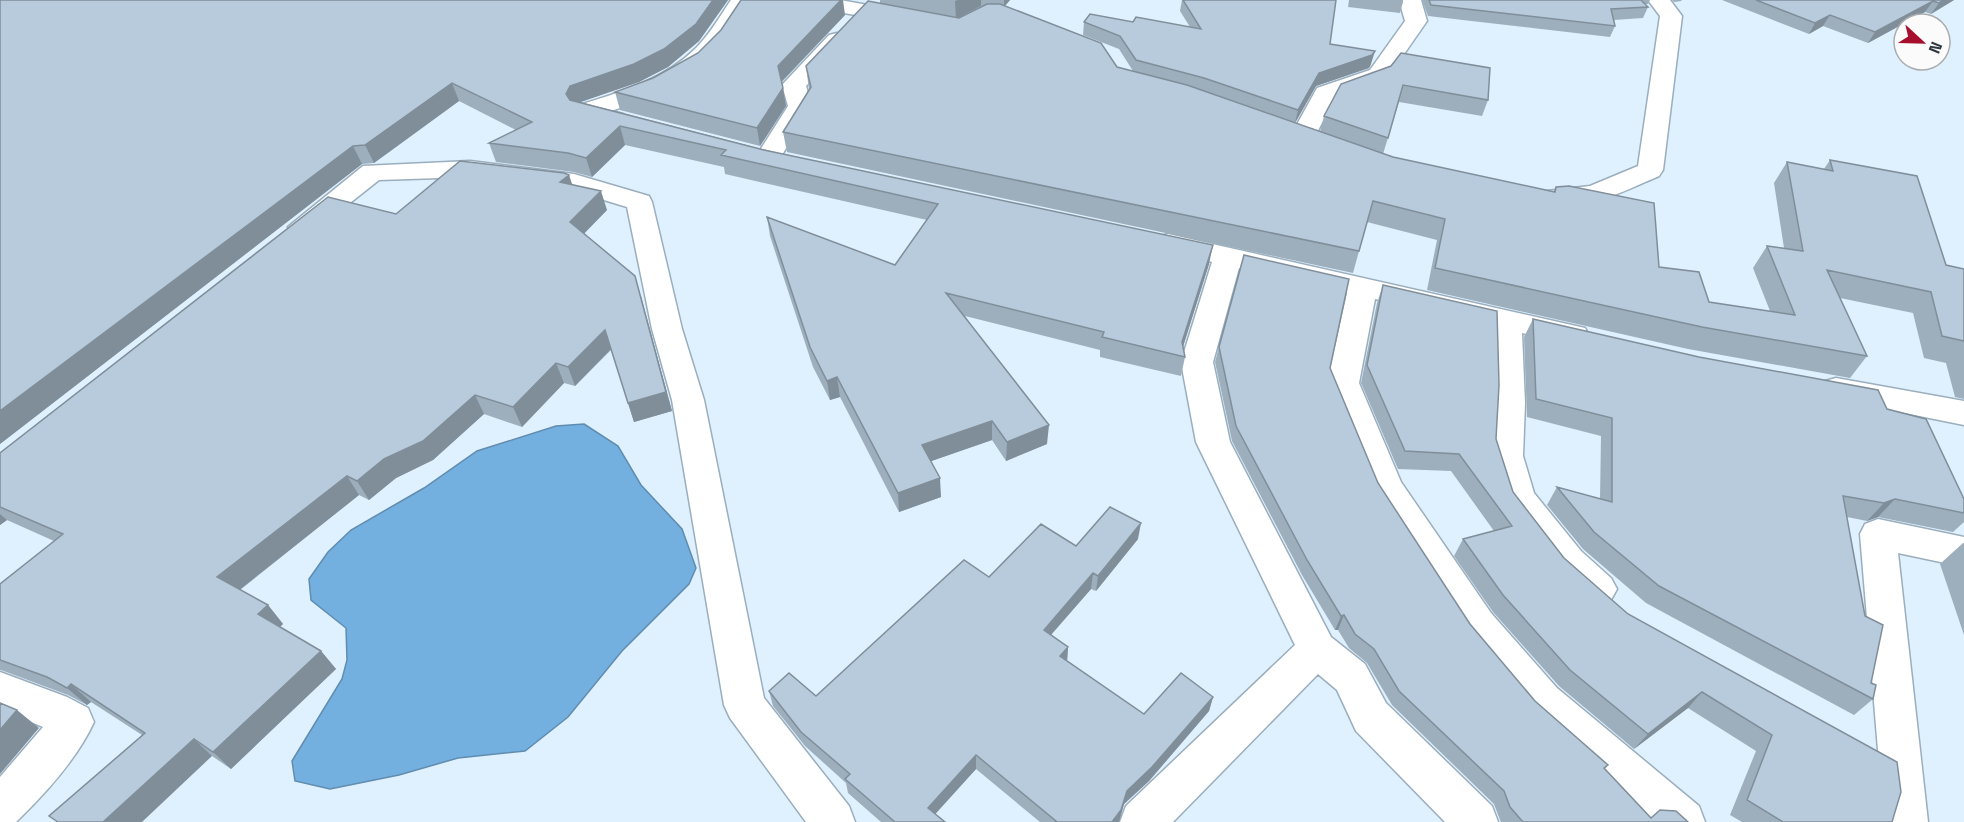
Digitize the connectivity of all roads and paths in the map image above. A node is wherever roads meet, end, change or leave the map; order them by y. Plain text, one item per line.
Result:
1 (742, 0) edge
2 (804, 0) edge
3 (1410, 0) edge
4 (1659, 0) edge
5 (866, 6) edge
6 (924, 19) edge
7 (642, 126) edge
8 (1303, 137) edge
9 (768, 158) edge
10 (1531, 200) edge
11 (1140, 237) edge
12 (279, 245) edge
13 (1228, 256) junction
14 (1363, 287) junction
15 (1506, 320) junction
16 (1597, 341) edge
17 (1815, 385) edge
18 (1964, 413) edge
19 (1964, 552) edge
20 (1622, 609) edge
21 (1317, 649) junction
22 (0, 690) edge
23 (0, 807) edge
24 (834, 822) edge
25 (1142, 822) edge
26 (1476, 822) edge
27 (1683, 822) edge
28 (1906, 822) edge

1 - 7 street
2 - 5 street
3 - 8 street
4 - 10 street
5 - 6 street
5 - 9 street
11 - 13 street
12 - 24 street
13 - 14 street
13 - 21 street
14 - 15 street
14 - 27 street
15 - 16 street
15 - 20 street
17 - 18 street
19 - 28 street
21 - 25 street
21 - 26 street
22 - 23 street

